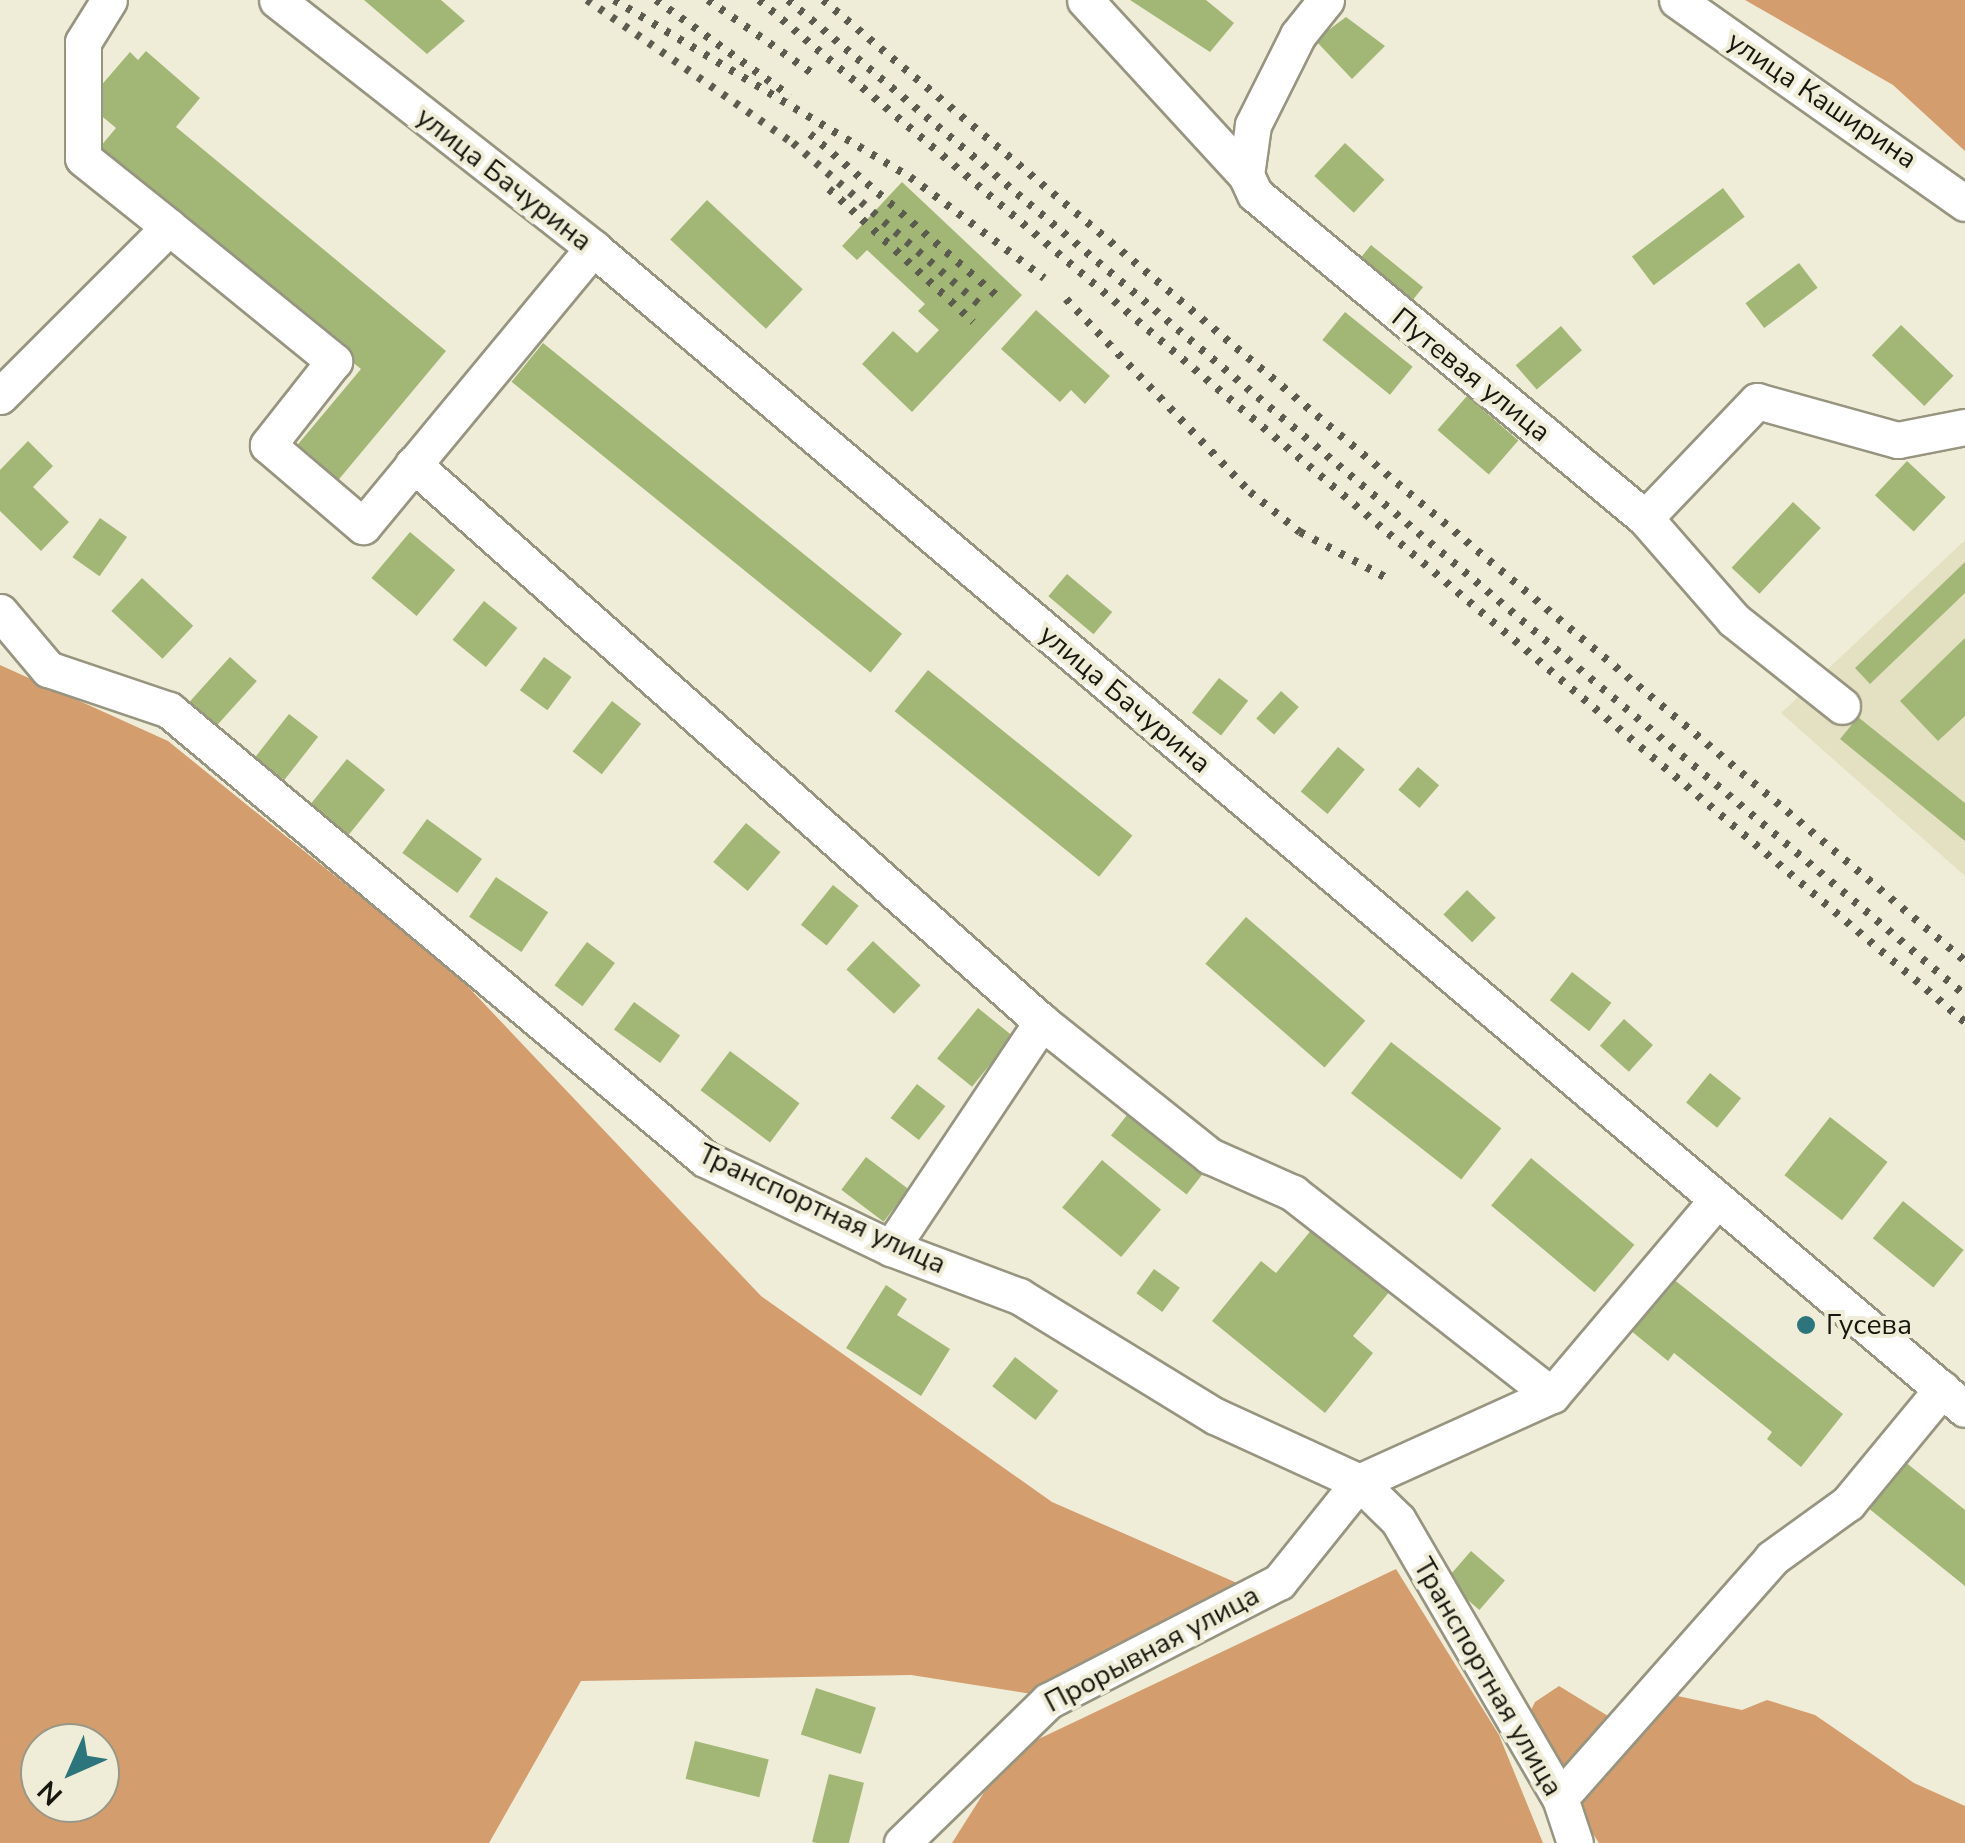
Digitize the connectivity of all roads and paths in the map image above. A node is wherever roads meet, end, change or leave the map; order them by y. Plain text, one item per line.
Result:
1 (109, 0) edge
2 (277, 0) edge
3 (1085, 0) edge
4 (1326, 0) edge
5 (1677, 0) edge
6 (1253, 125) junction
7 (1209, 134) junction
8 (1246, 174) junction
9 (1965, 203) edge
10 (169, 227) junction
11 (592, 248) junction
12 (0, 396) edge
13 (1965, 427) edge
14 (413, 464) junction
15 (1645, 518) junction
16 (0, 612) edge
17 (1842, 706) dead end
18 (1042, 1022) junction
19 (1717, 1200) junction
20 (892, 1248) junction
21 (1552, 1395) junction
22 (1953, 1399) edge
23 (1359, 1482) junction
24 (1560, 1798) junction
25 (902, 1843) edge
26 (1575, 1843) edge

1 - 10 street
2 - 11 street, улица Бачурина
3 - 7 street, Путевая улица
4 - 6 street
5 - 9 street, улица Каширина
6 - 7 street
6 - 8 street
7 - 8 street, Путевая улица
8 - 15 street, Путевая улица
10 - 12 street
10 - 14 street
11 - 14 street
11 - 19 street, улица Бачурина
13 - 15 street
14 - 18 street
15 - 17 street, Путевая улица
16 - 20 street, Транспортная улица
18 - 20 street
18 - 21 street
19 - 21 street, Прорывная улица
19 - 22 street, улица Бачурина
20 - 23 street, Транспортная улица
21 - 23 street, Прорывная улица
22 - 24 street
23 - 24 street, Транспортная улица
23 - 25 street, Прорывная улица
24 - 26 street, Транспортная улица

